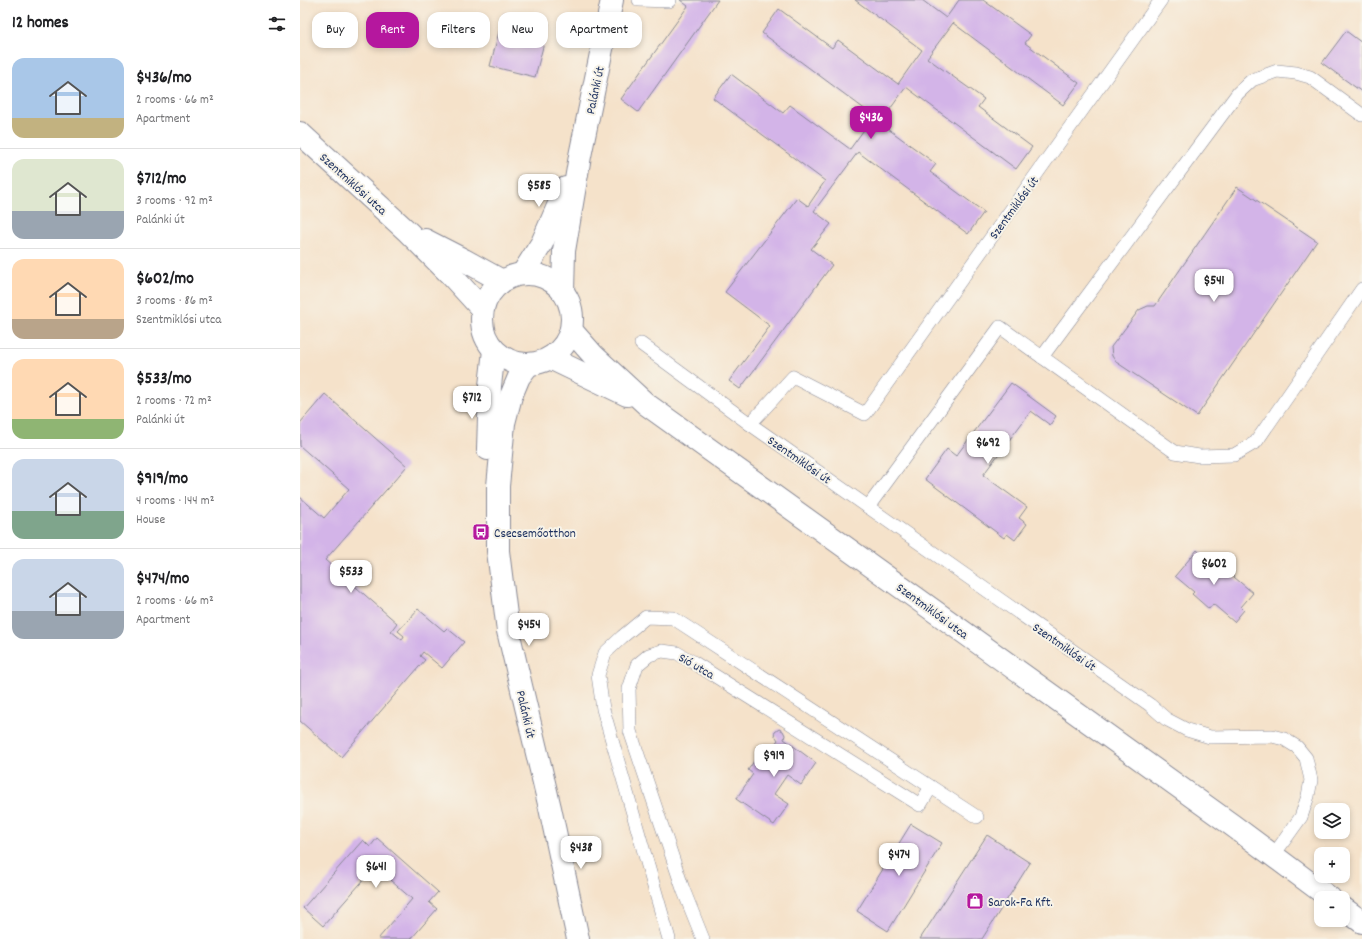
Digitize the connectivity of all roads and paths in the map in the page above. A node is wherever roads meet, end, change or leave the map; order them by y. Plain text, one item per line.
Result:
1 (612, 0) edge
2 (639, 0) edge
3 (670, 0) edge
4 (1161, 0) edge
5 (1362, 115) edge
6 (300, 133) edge
7 (580, 156) junction
8 (408, 232) junction
9 (523, 273) junction
10 (502, 281) junction
11 (1362, 289) edge
12 (563, 292) junction
13 (482, 309) junction
14 (571, 330) junction
15 (641, 344) dead end
16 (494, 350) junction
17 (1042, 357) junction
18 (550, 358) junction
19 (529, 364) junction
20 (646, 404) junction
21 (750, 424) junction
22 (498, 486) junction
23 (868, 507) junction
24 (931, 787) junction
25 (977, 817) dead end
26 (1273, 856) junction
27 (1320, 891) edge
28 (1350, 913) edge
29 (1362, 922) edge
30 (578, 939) edge
31 (669, 939) edge
32 (703, 939) edge

1 - 7 main road, Palánki út
2 - 3 lane
4 - 21 lane, Szentmiklósi út
5 - 17 lane
6 - 8 main road, Szentmiklósi utca
7 - 9 main road, Palánki út
7 - 12 main road, Palánki út
8 - 10 main road
8 - 13 main road
9 - 10 main road
9 - 12 main road
10 - 13 main road
11 - 17 lane
12 - 14 main road
13 - 16 main road
14 - 18 main road
14 - 20 main road
15 - 21 lane, Szentmiklósi út
16 - 19 main road
16 - 22 main road, Palánki út
17 - 23 lane
18 - 19 main road
18 - 20 main road
19 - 22 main road, Palánki út
20 - 26 main road, Szentmiklósi utca
21 - 23 lane, Szentmiklósi út
22 - 30 main road, Palánki út
23 - 26 lane, Szentmiklósi út
24 - 25 lane
24 - 31 lane
24 - 32 lane, Sió utca
26 - 27 main road, Szentmiklósi utca
28 - 29 main road

